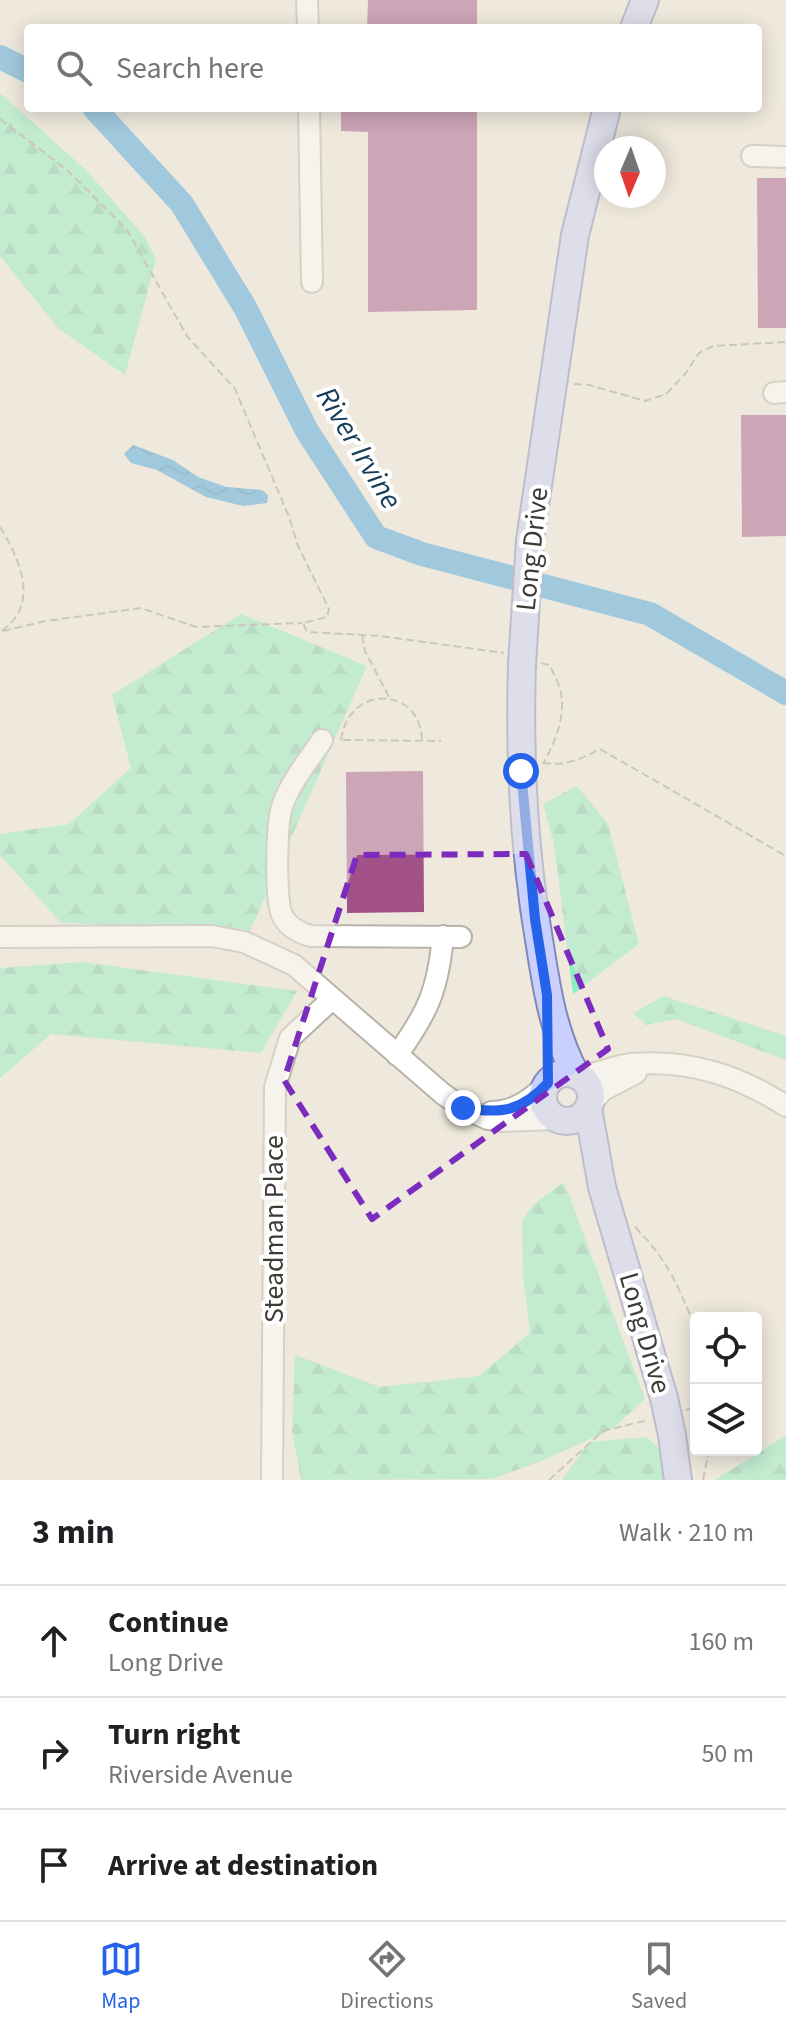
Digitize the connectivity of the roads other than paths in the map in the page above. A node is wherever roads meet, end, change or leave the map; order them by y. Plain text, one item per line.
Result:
1 (307, 0) edge
2 (628, 0) edge
3 (645, 0) edge
4 (308, 24) edge
5 (627, 24) edge
6 (636, 24) edge
7 (309, 112) edge
8 (606, 112) edge
9 (752, 156) dead end
10 (786, 157) edge
11 (312, 282) dead end
12 (332, 740) road end
13 (0, 937) edge
14 (547, 995) junction
15 (332, 999) junction
16 (397, 1055) junction
17 (662, 1064) junction
18 (577, 1075) junction
19 (547, 1084) junction
20 (589, 1106) junction
21 (786, 1106) edge
22 (463, 1108) junction
23 (559, 1120) junction
24 (602, 1187) junction
25 (272, 1480) edge
26 (678, 1480) edge

1 - 4 street
2 - 5 main road
3 - 6 main road
7 - 11 street
8 - 14 main road, Long Drive, bridge
9 - 10 street
12 - 16 street
13 - 15 street
14 - 18 main road, Long Drive
14 - 19 main road, Long Drive
15 - 16 street
15 - 25 street, Steadman Place
16 - 22 street
17 - 18 street
17 - 20 street
17 - 21 street
18 - 19 main road
18 - 20 main road
19 - 22 street
19 - 23 main road
20 - 23 main road
20 - 24 main road, Long Drive
22 - 23 street
23 - 24 main road, Long Drive
24 - 26 main road, Long Drive

